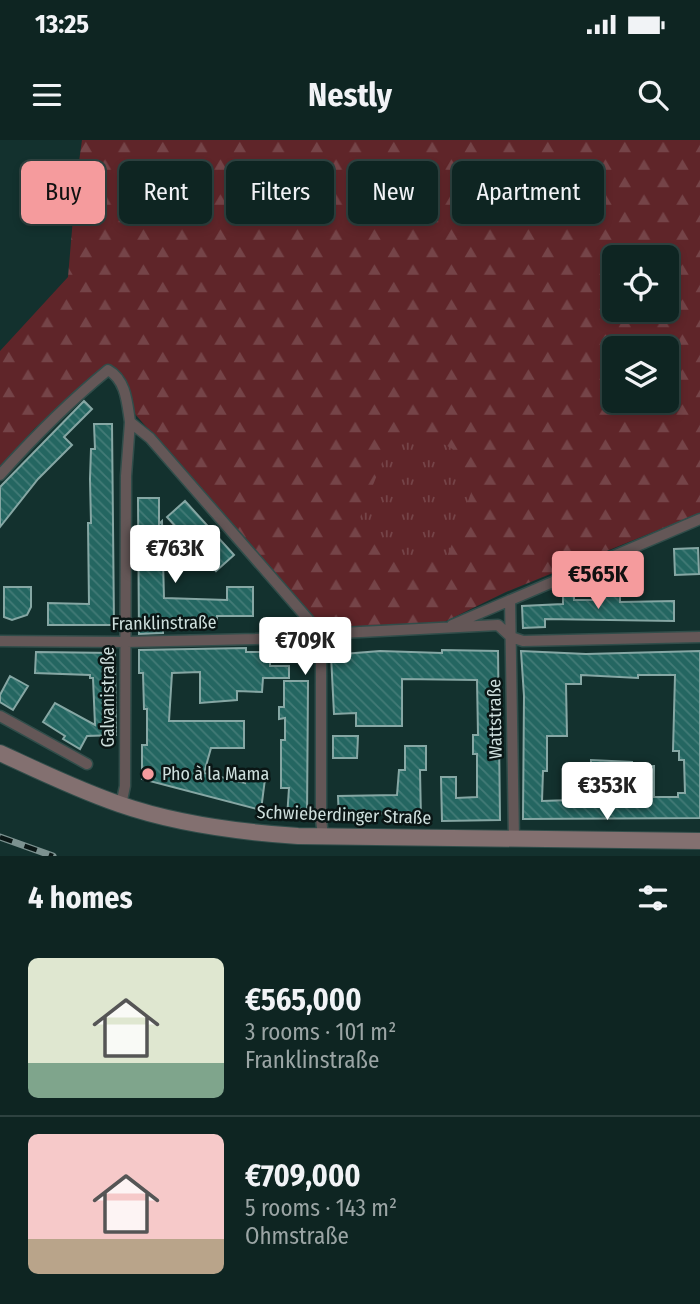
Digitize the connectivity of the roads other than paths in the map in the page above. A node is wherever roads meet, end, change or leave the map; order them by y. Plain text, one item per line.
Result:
1 (130, 422) junction
2 (0, 475) edge
3 (700, 519) edge
4 (510, 600) junction
5 (444, 628) junction
6 (321, 634) junction
7 (700, 636) edge
8 (511, 637) junction
9 (0, 641) edge
10 (126, 642) junction
11 (0, 716) edge
12 (0, 753) edge
13 (87, 764) dead end
14 (121, 805) junction
15 (323, 836) junction
16 (514, 839) junction
17 (700, 841) edge

1 - 2 street, Galvanistraße
1 - 6 street
1 - 10 street, Galvanistraße
3 - 4 street
4 - 5 street
4 - 8 street, Wattstraße
5 - 6 street, Franklinstraße
5 - 8 street, Franklinstraße
6 - 10 street, Franklinstraße
6 - 15 street
7 - 8 street, Franklinstraße
8 - 16 street, Wattstraße
9 - 10 street, Franklinstraße
10 - 14 street, Galvanistraße
11 - 13 street
12 - 14 main road, Schwieberdinger Straße
14 - 15 main road, Schwieberdinger Straße
15 - 16 main road, Schwieberdinger Straße
16 - 17 main road, Schwieberdinger Straße

